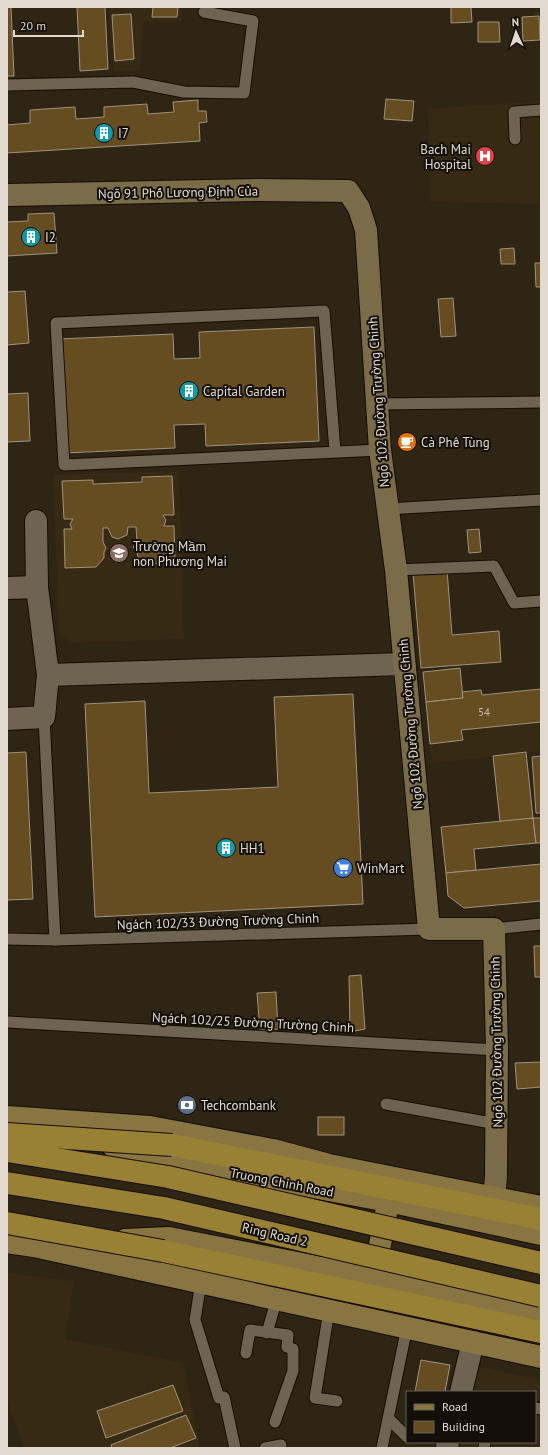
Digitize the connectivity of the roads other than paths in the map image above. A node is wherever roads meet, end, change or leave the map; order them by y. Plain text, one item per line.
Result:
1 (204, 12) dead end
2 (7, 85) edge
3 (541, 110) edge
4 (515, 140) dead end
5 (348, 191) joint
6 (7, 195) edge
7 (541, 402) edge
8 (377, 404) junction
9 (380, 450) junction
10 (335, 451) junction
11 (541, 500) edge
12 (387, 509) junction
13 (36, 521) dead end
14 (396, 570) junction
15 (37, 587) junction
16 (7, 588) edge
17 (541, 601) edge
18 (404, 664) junction
19 (48, 675) junction
20 (44, 718) junction
21 (7, 719) edge
22 (541, 924) edge
23 (429, 929) junction
24 (494, 929) junction
25 (7, 939) edge
26 (55, 940) junction
27 (8, 1022) dead end
28 (497, 1050) junction
29 (386, 1104) dead end
30 (16, 1119) edge
31 (497, 1124) junction
32 (7, 1134) edge
33 (7, 1151) edge
34 (7, 1183) edge
35 (494, 1198) junction
36 (388, 1201) junction
37 (541, 1207) edge
38 (541, 1219) edge
39 (7, 1223) edge
40 (541, 1234) edge
41 (7, 1242) edge
42 (34, 1246) junction
43 (541, 1263) edge
44 (374, 1278) junction
45 (201, 1282) junction
46 (541, 1296) edge
47 (277, 1298) junction
48 (330, 1310) junction
49 (541, 1314) edge
50 (407, 1327) junction
51 (541, 1332) edge
52 (267, 1333) junction
53 (473, 1342) junction
54 (246, 1354) dead end
55 (541, 1357) edge
56 (461, 1391) edge
57 (337, 1401) dead end
58 (389, 1419) junction
59 (276, 1422) dead end
60 (406, 1436) edge
61 (281, 1445) dead end
62 (235, 1448) edge
63 (265, 1448) edge
64 (382, 1448) edge

1 - 2 lane
3 - 4 lane
5 - 6 street, Ngõ 91 Phố Lương Định Của
5 - 8 street, Ngõ 102 Đường Trường Chinh
7 - 8 lane
8 - 9 street, Ngõ 102 Đường Trường Chinh
9 - 10 lane
9 - 12 street, Ngõ 102 Đường Trường Chinh
10 - 10 lane
11 - 12 lane
12 - 14 street, Ngõ 102 Đường Trường Chinh
13 - 15 street
14 - 17 lane
14 - 18 street, Ngõ 102 Đường Trường Chinh
15 - 16 street
15 - 19 street
18 - 19 street
18 - 23 street, Ngõ 102 Đường Trường Chinh
19 - 20 street
20 - 21 street
20 - 26 lane
22 - 24 lane
23 - 24 street
23 - 26 lane, Ngách 102/33 Đường Trường Chinh
24 - 28 street, Ngõ 102 Đường Trường Chinh
25 - 26 lane, Ngách 102/33 Đường Trường Chinh
27 - 28 lane, Ngách 102/25 Đường Trường Chinh
28 - 31 street, Ngõ 102 Đường Trường Chinh
29 - 31 lane
30 - 35 main road, Truong Chinh Road
30 - 36 main road, Truong Chinh Road
31 - 35 street, Ngõ 102 Đường Trường Chinh
32 - 38 highway, bridge
33 - 43 highway, bridge
34 - 46 highway, Ring Road 2, bridge
35 - 37 main road, Truong Chinh Road
36 - 40 main road, Truong Chinh Road
36 - 44 main road
39 - 51 highway, bridge
41 - 42 main road
42 - 44 main road
42 - 45 main road
44 - 49 main road
45 - 47 main road
45 - 62 lane
47 - 48 main road
47 - 52 lane
48 - 50 main road
48 - 57 lane
50 - 53 main road
50 - 58 lane
52 - 54 lane
52 - 59 lane
53 - 55 main road
53 - 56 street
58 - 60 lane
58 - 64 lane
61 - 63 lane

